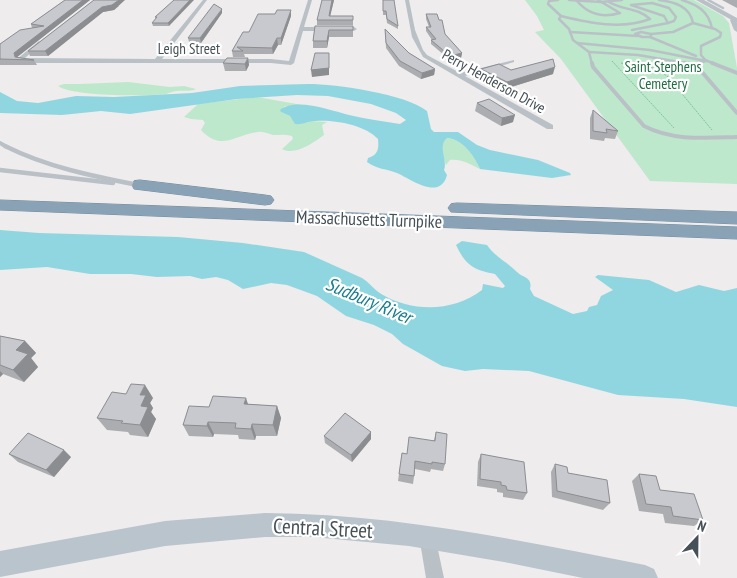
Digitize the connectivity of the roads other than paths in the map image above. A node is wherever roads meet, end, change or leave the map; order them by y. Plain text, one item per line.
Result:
1 (205, 0) edge
2 (310, 0) edge
3 (407, 0) edge
4 (558, 0) edge
5 (570, 0) edge
6 (622, 0) edge
7 (659, 0) edge
8 (682, 0) edge
9 (699, 0) edge
10 (708, 0) edge
11 (577, 1) edge
12 (599, 1) edge
13 (609, 2) junction
14 (722, 8) dead end
15 (561, 16) junction
16 (735, 20) edge
17 (693, 23) junction
18 (620, 24) junction
19 (668, 24) junction
20 (712, 28) junction
21 (302, 29) junction
22 (354, 29) edge
23 (632, 30) junction
24 (737, 30) edge
25 (570, 32) junction
26 (638, 34) junction
27 (650, 36) junction
28 (43, 40) edge
29 (576, 43) junction
30 (673, 47) junction
31 (638, 49) junction
32 (589, 52) junction
33 (157, 61) junction
34 (512, 61) dead end
35 (706, 61) junction
36 (696, 65) junction
37 (737, 73) edge
38 (458, 76) junction
39 (737, 114) edge
40 (550, 127) dead end
41 (737, 137) edge
42 (0, 143) edge
43 (0, 170) edge
44 (140, 185) junction
45 (0, 190) edge
46 (265, 200) junction
47 (0, 205) edge
48 (737, 218) edge
49 (737, 233) edge
50 (428, 536) junction
51 (0, 564) edge
52 (435, 578) edge
53 (645, 578) edge

1 - 33 street
2 - 21 street, Leigh Street
3 - 38 street, Perry Henderson Drive
4 - 15 lane
5 - 11 lane
6 - 13 lane
7 - 17 lane
8 - 20 lane
9 - 16 street
10 - 14 lane
11 - 12 lane
11 - 12 lane
12 - 13 lane
13 - 18 lane
15 - 18 lane
15 - 25 lane
16 - 24 street
17 - 20 lane
17 - 27 lane
18 - 23 lane
19 - 19 lane
19 - 23 lane
20 - 35 lane
21 - 22 street
21 - 33 street, Leigh Street
23 - 26 lane
25 - 26 lane
25 - 29 lane
26 - 27 lane
27 - 30 lane
28 - 33 street, Leigh Street
29 - 31 lane
29 - 32 lane
30 - 31 lane
30 - 35 lane
31 - 35 lane
32 - 36 lane
32 - 41 lane
34 - 38 street
35 - 36 lane
35 - 37 lane
36 - 39 lane
38 - 40 street, Perry Henderson Drive
42 - 44 lane
43 - 44 lane
44 - 46 highway
45 - 46 highway, Massachusetts Turnpike
46 - 48 highway, Massachusetts Turnpike
47 - 49 highway, Massachusetts Turnpike
50 - 51 main road, Central Street
50 - 52 street
50 - 53 main road, Central Street

